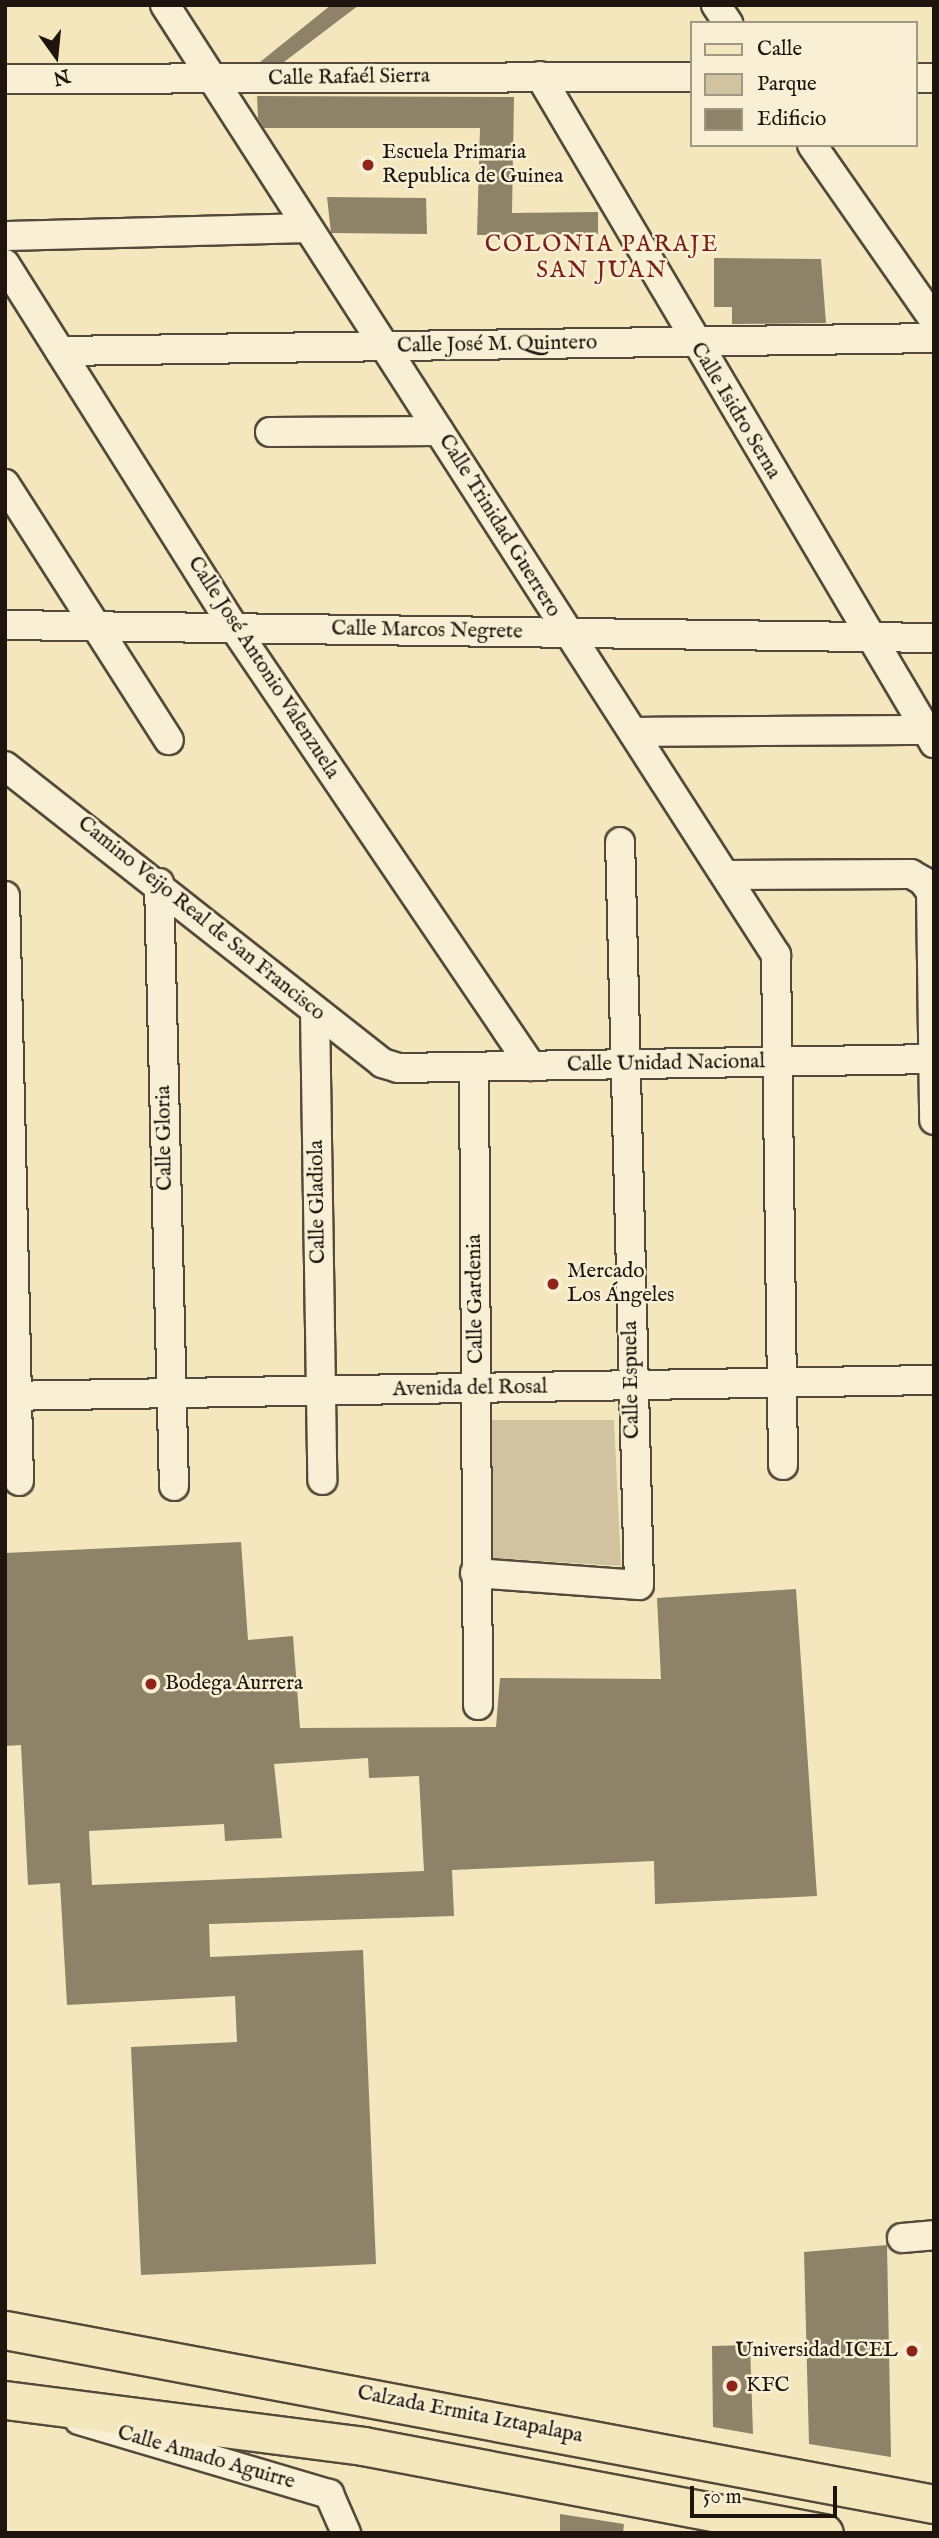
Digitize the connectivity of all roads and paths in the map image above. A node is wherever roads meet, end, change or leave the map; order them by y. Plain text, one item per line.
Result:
1 (165, 5) edge
2 (716, 5) edge
3 (727, 21) edge
4 (540, 75) junction
5 (7, 76) edge
6 (690, 77) edge
7 (211, 80) junction
8 (814, 147) edge
9 (304, 228) junction
10 (5, 236) edge
11 (9, 275) edge
12 (934, 320) edge
13 (934, 338) edge
14 (692, 340) junction
15 (387, 348) junction
16 (60, 351) junction
17 (439, 430) junction
18 (270, 432) dead end
19 (5, 484) edge
20 (5, 625) edge
21 (97, 626) junction
22 (235, 629) junction
23 (565, 633) junction
24 (870, 637) junction
25 (934, 638) edge
26 (633, 732) junction
27 (931, 735) edge
28 (169, 740) dead end
29 (5, 766) edge
30 (620, 842) dead end
31 (726, 875) junction
32 (159, 883) junction
33 (5, 896) edge
34 (315, 1012) junction
35 (933, 1059) edge
36 (780, 1063) junction
37 (627, 1065) junction
38 (531, 1066) junction
39 (474, 1067) junction
40 (398, 1068) joint
41 (934, 1120) edge
42 (934, 1380) edge
43 (782, 1382) junction
44 (631, 1386) junction
45 (477, 1389) junction
46 (321, 1392) junction
47 (170, 1394) junction
48 (11, 1396) edge
49 (783, 1465) dead end
50 (322, 1480) dead end
51 (19, 1482) dead end
52 (174, 1486) dead end
53 (475, 1573) junction
54 (478, 1705) dead end
55 (934, 2235) edge
56 (902, 2238) dead end
57 (5, 2330) edge
58 (5, 2400) edge
59 (43, 2407) junction
60 (465, 2414) junction
61 (456, 2463) junction
62 (934, 2504) edge
63 (746, 2525) edge
64 (346, 2533) edge
65 (824, 2533) edge

1 - 7 street, Calle Trinidad Guerrero
2 - 3 street
4 - 6 street, Calle Rafaél Sierra
4 - 7 street, Calle Rafaél Sierra
4 - 14 street, Calle Isidro Serna
5 - 7 street, Calle Rafaél Sierra
7 - 9 street, Calle Trinidad Guerrero
8 - 12 street
9 - 10 street
9 - 15 street, Calle Trinidad Guerrero
11 - 16 street, Calle José Antonio Valenzuela
13 - 14 street, Calle José M. Quintero
14 - 15 street, Calle José M. Quintero
14 - 24 street, Calle Isidro Serna
15 - 16 street, Calle José M. Quintero
15 - 17 street, Calle Trinidad Guerrero
16 - 22 street, Calle José Antonio Valenzuela
17 - 18 street
17 - 23 street, Calle Trinidad Guerrero
19 - 21 street
20 - 21 street, Calle Marcos Negrete
21 - 22 street, Calle Marcos Negrete
21 - 28 street
22 - 23 street, Calle Marcos Negrete
22 - 38 street, Calle José Antonio Valenzuela
23 - 24 street, Calle Marcos Negrete
23 - 26 street, Calle Trinidad Guerrero
24 - 25 street, Calle Marcos Negrete
24 - 27 street, Calle Isidro Serna
26 - 27 street
26 - 31 street, Calle Trinidad Guerrero
29 - 32 street, Camino Veijo Real de San Francisco
30 - 37 street, Calle Espuela
31 - 35 street
31 - 36 street, Calle Trinidad Guerrero
32 - 34 street, Camino Veijo Real de San Francisco
32 - 47 street, Calle Gloria
33 - 48 street
34 - 40 street, Camino Veijo Real de San Francisco
34 - 46 street, Calle Gladiola
35 - 36 street, Calle Unidad Nacional
35 - 41 street
36 - 37 street, Calle Unidad Nacional
36 - 43 street, Calle Trinidad Guerrero
37 - 38 street, Calle Unidad Nacional
37 - 44 street, Calle Espuela
38 - 39 street, Calle Unidad Nacional
39 - 40 street, Calle Unidad Nacional
39 - 45 street, Calle Gardenia
42 - 43 street, Avenida del Rosal
43 - 44 street, Avenida del Rosal
43 - 49 street, Calle Trinidad Guerrero
44 - 45 street, Avenida del Rosal
44 - 53 street, Calle Espuela
45 - 46 street, Avenida del Rosal
45 - 53 street, Calle Gardenia
46 - 47 street, Avenida del Rosal
46 - 50 street, Calle Gladiola
47 - 48 street, Avenida del Rosal
47 - 52 street, Calle Gloria
48 - 51 street
53 - 54 street, Calle Gardenia
55 - 56 street
57 - 60 main road, Calzada Ermita Iztapalapa
58 - 59 main road
59 - 61 main road
59 - 64 street, Calle Amado Aguirre
60 - 61 main road
60 - 62 main road, Calzada Ermita Iztapalapa
61 - 63 main road
63 - 65 main road

